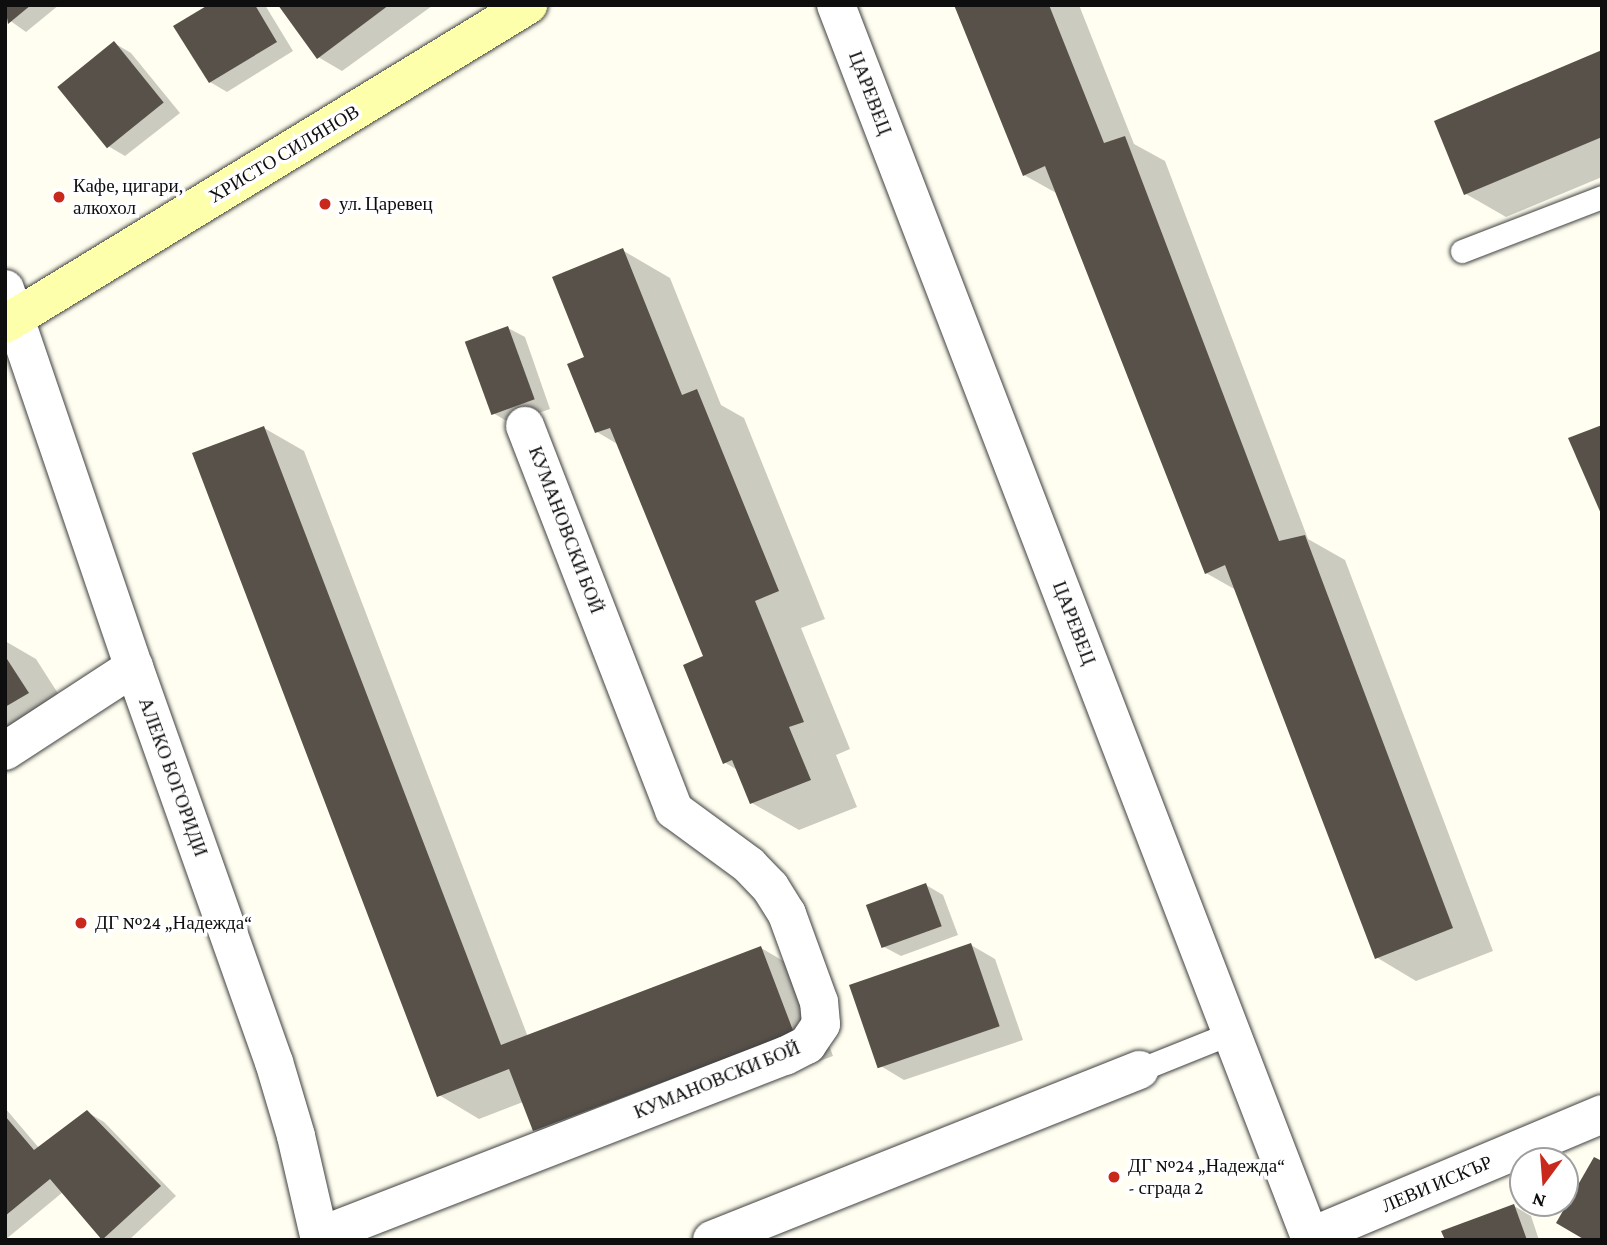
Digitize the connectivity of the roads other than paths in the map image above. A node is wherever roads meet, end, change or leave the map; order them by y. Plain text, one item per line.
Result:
1 (528, 5) edge
2 (836, 5) edge
3 (1602, 197) edge
4 (1462, 251) dead end
5 (9, 310) edge
6 (525, 426) dead end
7 (134, 667) junction
8 (5, 751) edge
9 (1231, 1032) junction
10 (1139, 1070) joint
11 (1602, 1114) edge
12 (734, 1235) edge
13 (320, 1238) edge
14 (1311, 1238) edge

1 - 5 street, ХРИСТО СИЛЯНОВ
2 - 9 street, ЦАРЕВЕЦ
3 - 4 lane
5 - 7 street, АЛЕКО БОГОРИДИ
6 - 13 street, КУМАНОВСКИ БОЙ
7 - 8 street
7 - 13 street, АЛЕКО БОГОРИДИ
9 - 10 lane
9 - 14 street, ЦАРЕВЕЦ
10 - 12 street
11 - 14 street, ЛЕВИ ИСКЪР

